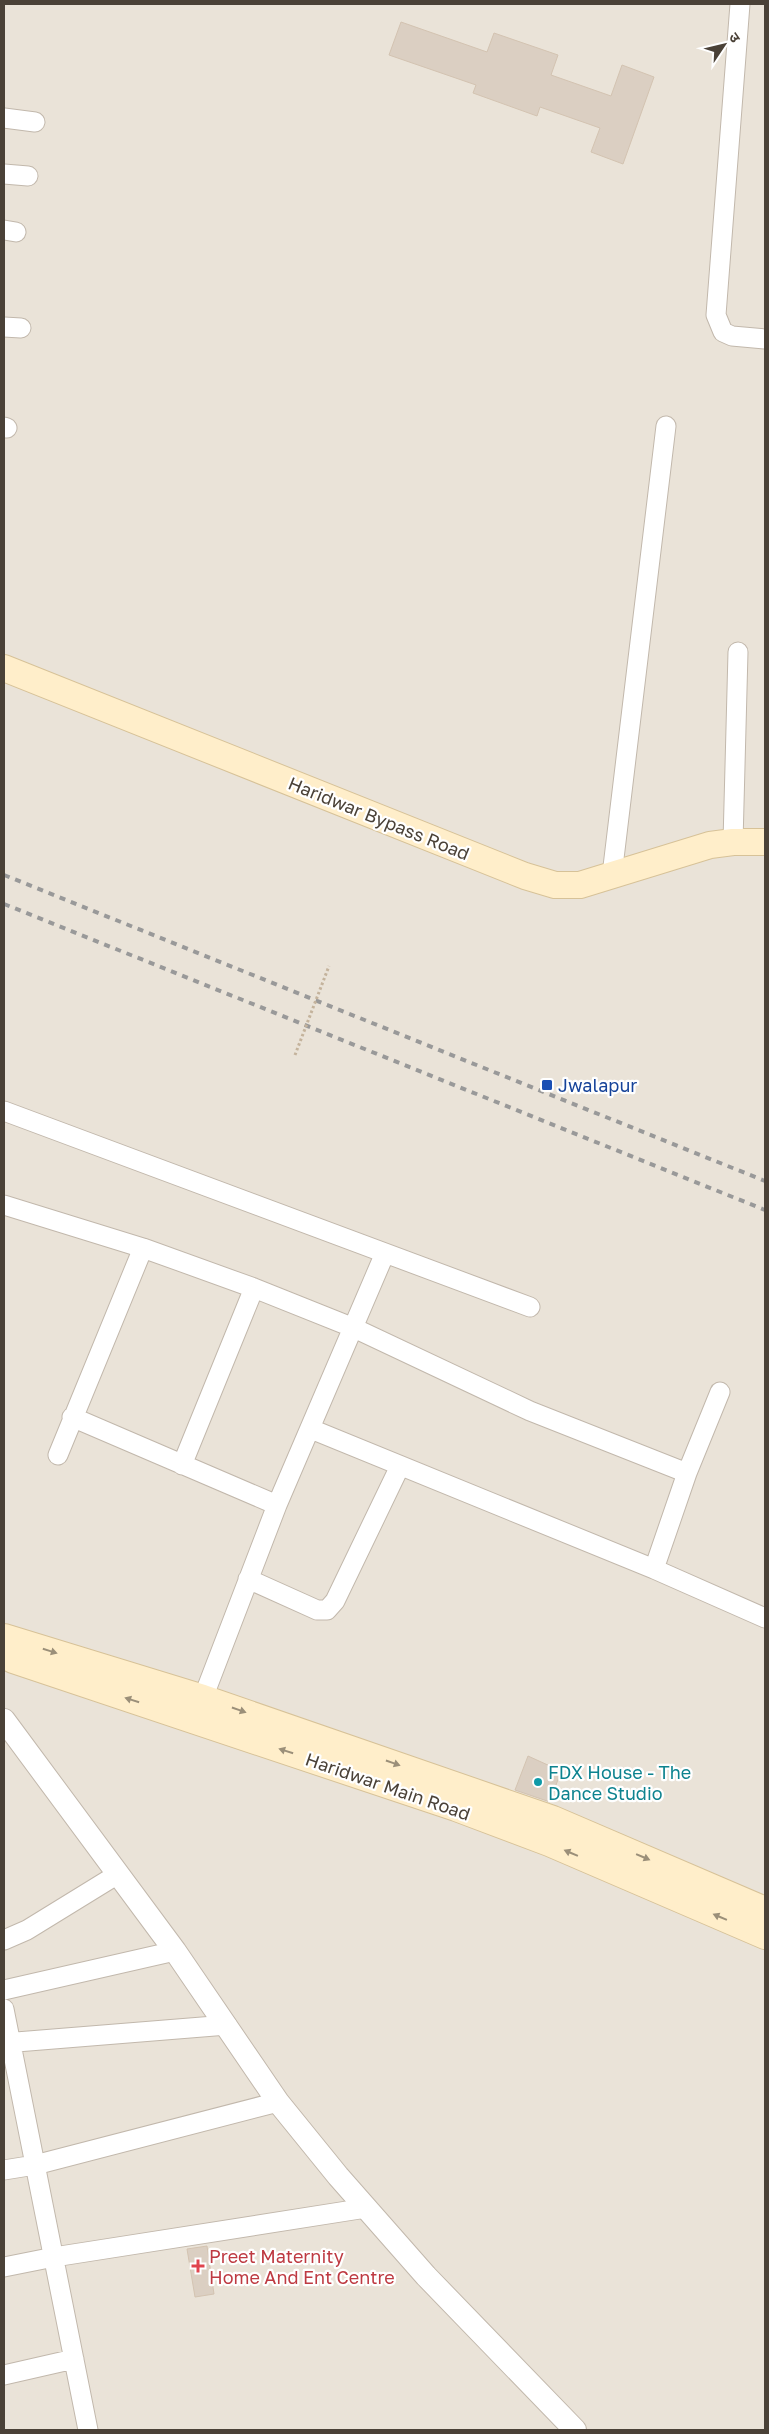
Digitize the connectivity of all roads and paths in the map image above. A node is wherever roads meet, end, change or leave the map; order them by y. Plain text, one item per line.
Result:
1 (740, 4) edge
2 (4, 118) edge
3 (35, 122) dead end
4 (4, 174) edge
5 (28, 176) dead end
6 (765, 339) edge
7 (666, 426) dead end
8 (738, 652) dead end
9 (4, 668) edge
10 (733, 842) junction
11 (765, 842) edge
12 (612, 875) junction
13 (329, 966) dead end
14 (295, 1055) dead end
15 (4, 1111) edge
16 (4, 1205) edge
17 (143, 1248) junction
18 (385, 1253) junction
19 (254, 1288) junction
20 (530, 1306) dead end
21 (354, 1328) junction
22 (720, 1392) dead end
23 (72, 1417) junction
24 (311, 1430) junction
25 (58, 1455) dead end
26 (182, 1465) junction
27 (400, 1466) junction
28 (687, 1473) junction
29 (277, 1505) junction
30 (654, 1569) junction
31 (248, 1580) junction
32 (765, 1618) edge
33 (4, 1637) edge
34 (4, 1655) edge
35 (203, 1698) junction
36 (4, 1720) edge
37 (118, 1874) junction
38 (765, 1910) edge
39 (765, 1936) edge
40 (4, 1940) edge
41 (175, 1951) junction
42 (4, 1990) edge
43 (4, 2009) edge
44 (227, 2025) junction
45 (7, 2042) edge
46 (278, 2102) junction
47 (35, 2165) junction
48 (4, 2170) edge
49 (366, 2208) junction
50 (54, 2257) junction
51 (4, 2267) edge
52 (74, 2360) junction
53 (4, 2375) edge
54 (88, 2430) edge
55 (575, 2430) edge

1 - 6 street
2 - 3 street
4 - 5 street
7 - 12 street
8 - 10 street
9 - 12 main road, Haridwar Bypass Road
10 - 11 main road, Haridwar Bypass Road
10 - 12 main road, Haridwar Bypass Road
13 - 14 path, bridge
15 - 18 street
16 - 17 street
17 - 19 street
17 - 23 street
18 - 20 street
18 - 21 street
19 - 21 street
19 - 26 street
21 - 24 street
21 - 28 street
22 - 28 street
23 - 25 street
23 - 26 street
24 - 27 street
24 - 29 street
26 - 29 street
27 - 30 street
27 - 31 street
28 - 30 street
29 - 31 street
30 - 32 street
31 - 35 street
33 -> 35 main road, Haridwar Main Road
39 -> 34 main road, Haridwar Main Road
35 -> 38 main road, Haridwar Main Road
36 - 37 street
37 - 40 street
37 - 41 street
41 - 42 street
41 - 44 street
43 - 45 street
44 - 45 street
44 - 46 street
45 - 47 street
46 - 47 street
46 - 49 street
47 - 48 street
47 - 50 street
49 - 50 street
49 - 55 street
50 - 51 street
50 - 52 street
52 - 53 street
52 - 54 street

